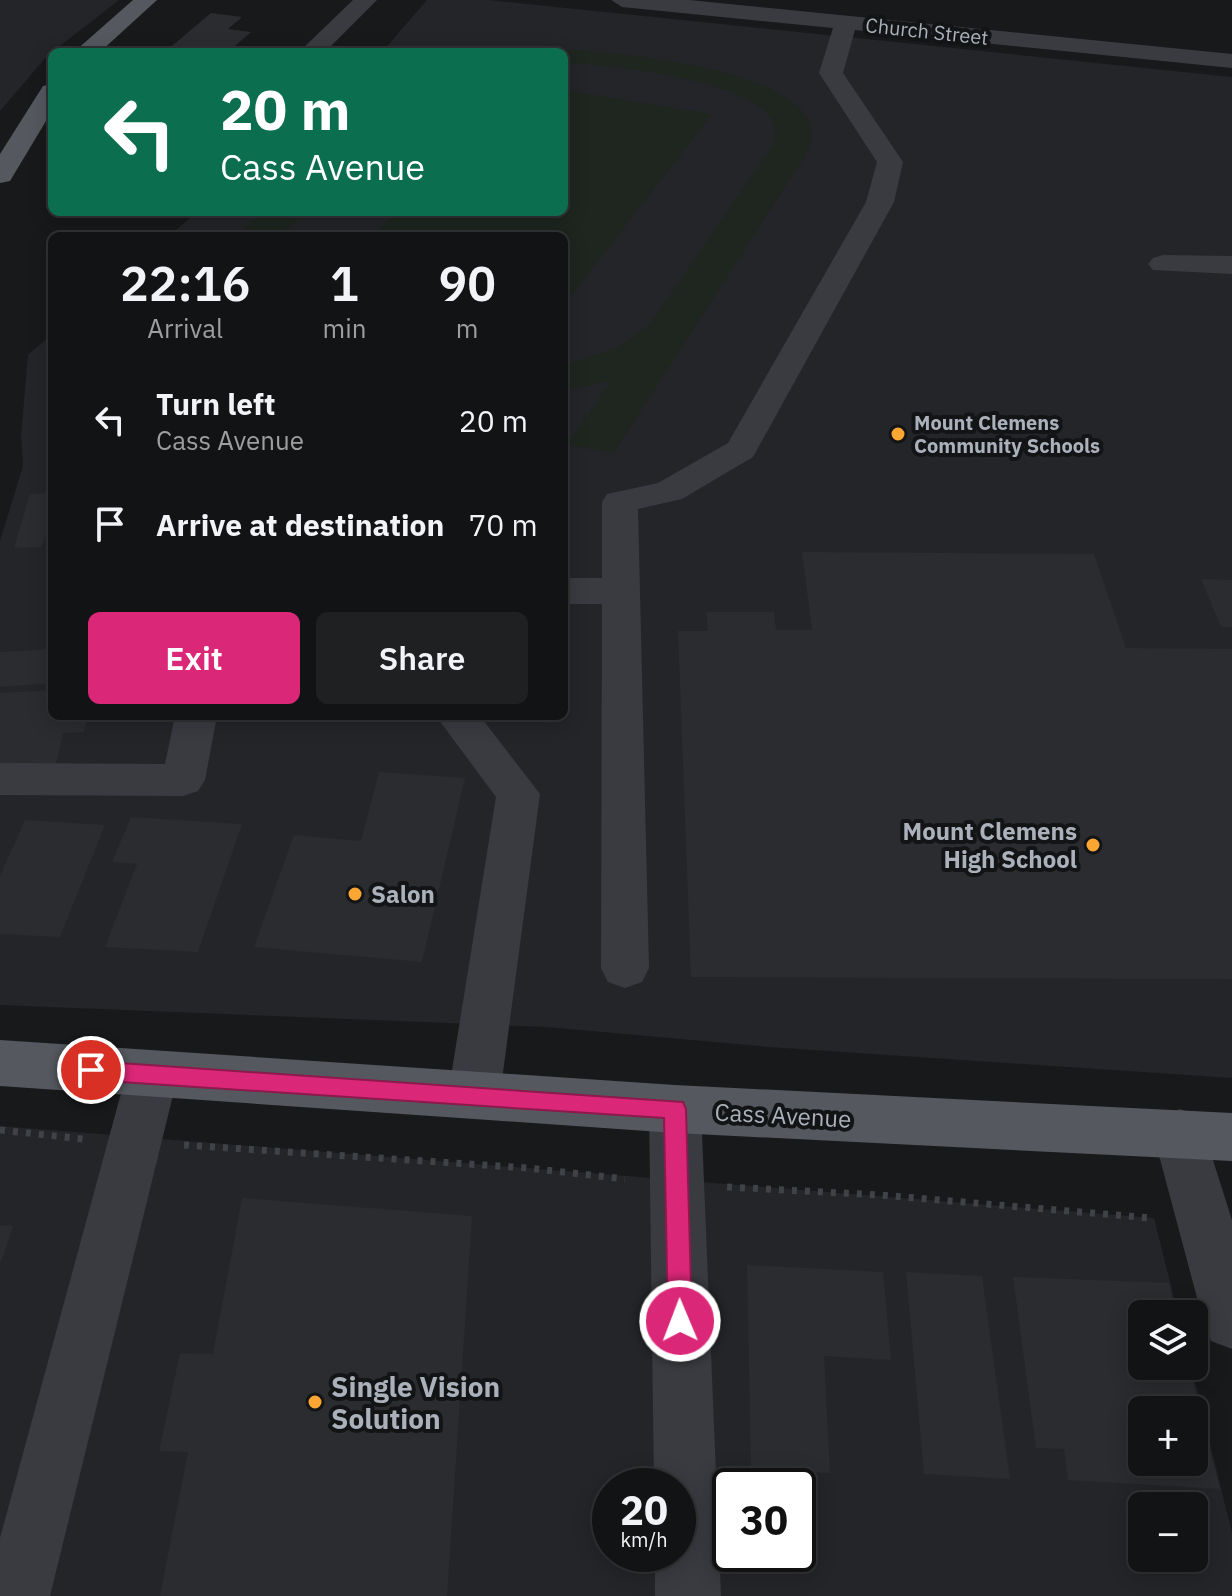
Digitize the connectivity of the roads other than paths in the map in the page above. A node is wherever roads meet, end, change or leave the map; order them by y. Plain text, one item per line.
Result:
1 (146, 0) edge
2 (366, 0) edge
3 (622, 0) edge
4 (846, 23) junction
5 (91, 48) edge
6 (315, 48) edge
7 (1232, 61) edge
8 (48, 96) edge
9 (9, 144) edge
10 (0, 175) edge
11 (1163, 264) dead end
12 (1232, 265) edge
13 (568, 591) edge
14 (621, 591) junction
15 (195, 720) edge
16 (460, 720) edge
17 (0, 779) edge
18 (625, 968) dead end
19 (0, 1063) edge
20 (152, 1075) junction
21 (474, 1095) junction
22 (675, 1109) junction
23 (1206, 1135) edge
24 (1232, 1320) edge
25 (17, 1596) edge
26 (688, 1596) edge

1 - 5 main road
2 - 6 street
3 - 4 street, Church Street
4 - 7 street, Church Street
4 - 14 street
8 - 9 main road
9 - 10 main road
11 - 12 street
13 - 14 street
14 - 18 street
15 - 17 street
16 - 21 street
19 - 20 main road, Cass Avenue
20 - 21 main road, Cass Avenue
20 - 25 street
21 - 22 main road, Cass Avenue
22 - 23 main road, Cass Avenue
22 - 26 street
23 - 24 street

